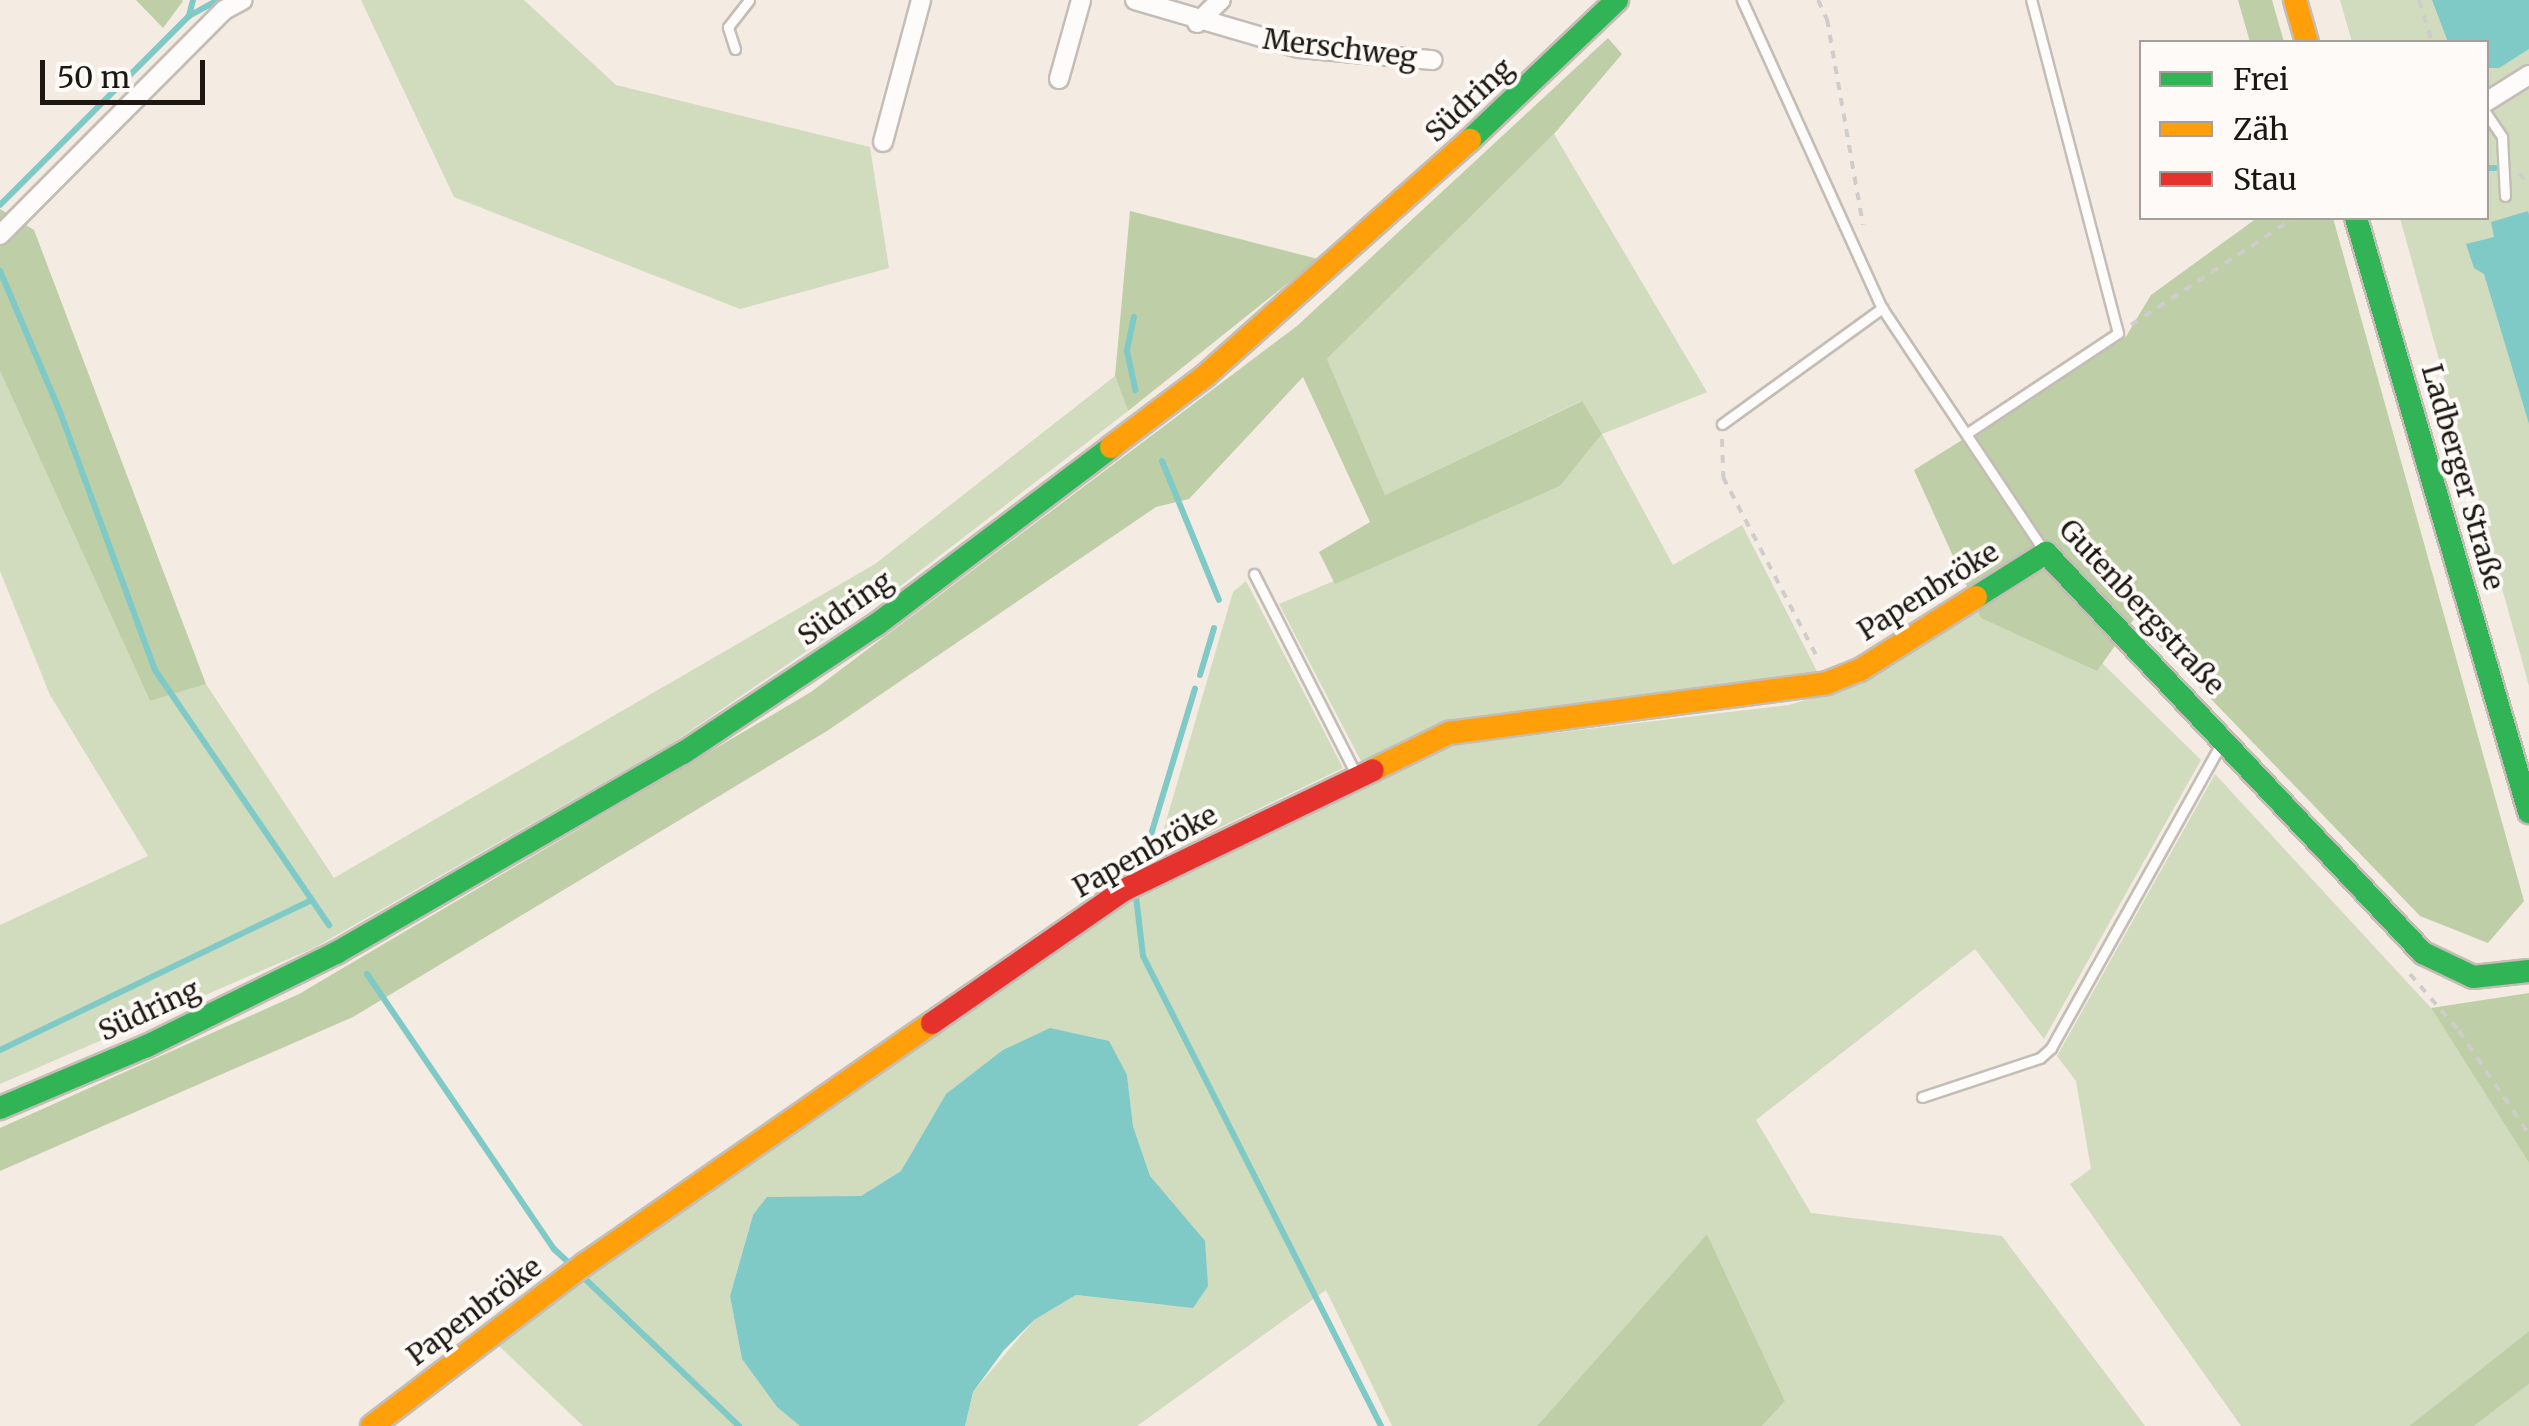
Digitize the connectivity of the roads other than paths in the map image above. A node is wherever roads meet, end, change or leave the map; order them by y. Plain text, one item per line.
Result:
1 (243, 0) edge
2 (748, 0) edge
3 (921, 0) edge
4 (1081, 0) edge
5 (1135, 0) edge
6 (1221, 0) edge
7 (1617, 0) edge
8 (1742, 0) edge
9 (2031, 0) edge
10 (2295, 0) edge
11 (1198, 23) junction
12 (2306, 40) edge
13 (734, 48) dead end
14 (1432, 60) dead end
15 (2529, 75) edge
16 (1059, 80) dead end
17 (2489, 100) edge
18 (2489, 118) edge
19 (883, 142) dead end
20 (2505, 196) dead end
21 (2357, 220) edge
22 (0, 235) edge
23 (1882, 308) junction
24 (1722, 424) road end
25 (1969, 432) junction
26 (2046, 553) junction
27 (1254, 574) dead end
28 (2224, 739) junction
29 (1357, 776) junction
30 (2529, 812) edge
31 (2529, 971) edge
32 (1922, 1098) dead end
33 (0, 1108) edge
34 (372, 1426) edge

1 - 22 street
2 - 13 lane
3 - 19 street
4 - 16 street
5 - 11 street, Merschweg
6 - 11 street
7 - 33 main road, Südring
8 - 23 lane, Gutenbergstraße
9 - 25 lane
10 - 12 main road
11 - 14 street, Merschweg
15 - 17 street
18 - 20 lane
21 - 30 main road, Ladberger Straße
23 - 24 lane
23 - 25 lane, Gutenbergstraße
25 - 26 lane, Gutenbergstraße
26 - 28 main road, Gutenbergstraße
26 - 29 main road, Papenbröke
27 - 29 lane
28 - 31 main road, Gutenbergstraße
28 - 32 lane
29 - 34 main road, Papenbröke

